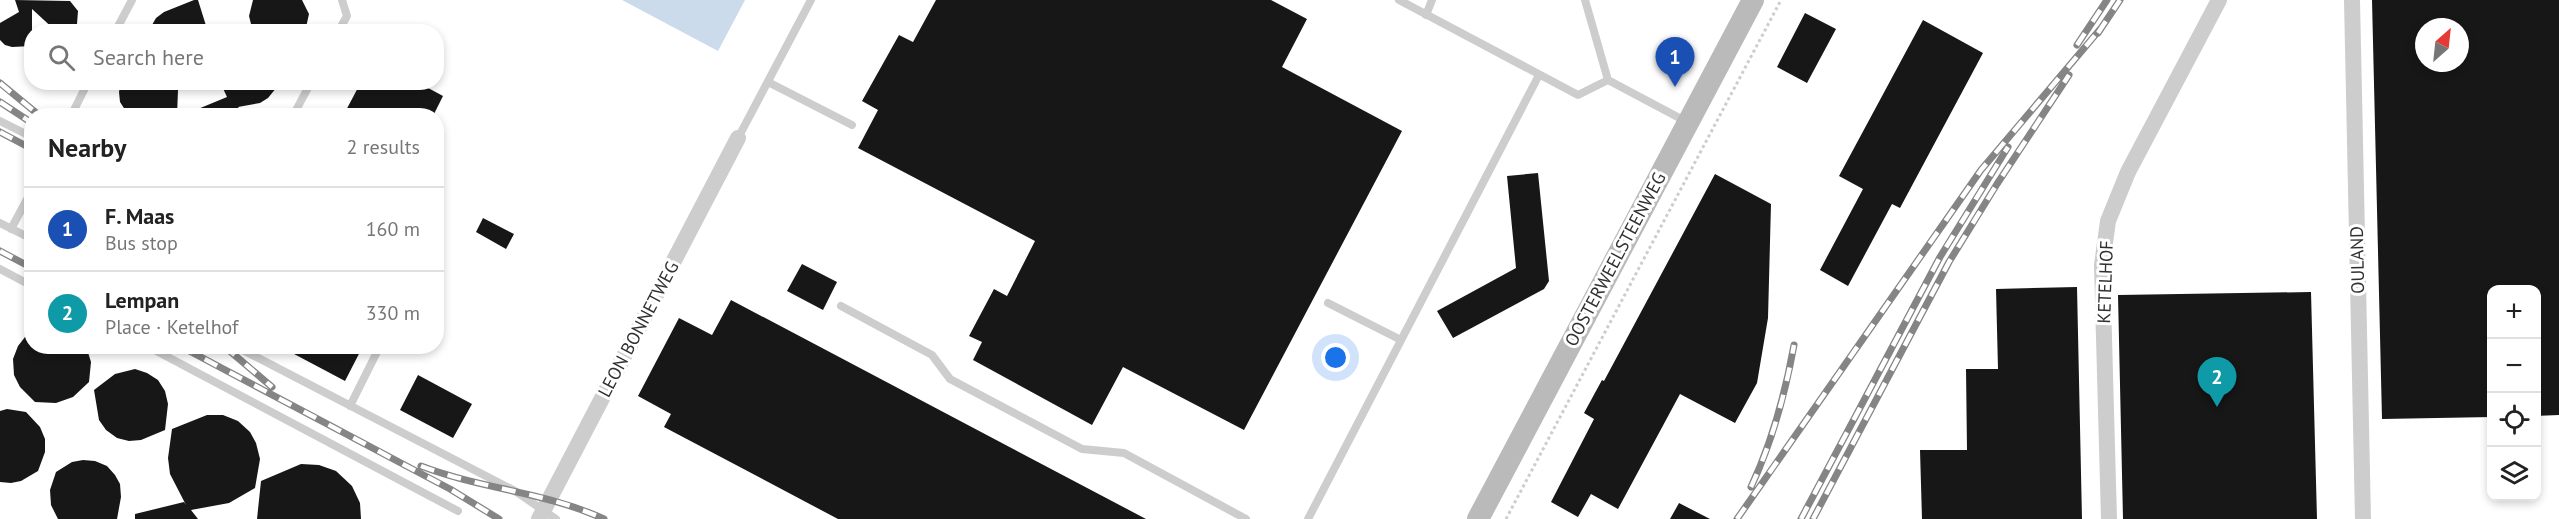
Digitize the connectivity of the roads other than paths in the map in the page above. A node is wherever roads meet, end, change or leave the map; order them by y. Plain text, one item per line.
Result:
1 (132, 0) edge
2 (342, 0) edge
3 (811, 0) edge
4 (1399, 0) edge
5 (1432, 0) edge
6 (1585, 0) edge
7 (1753, 0) edge
8 (2219, 0) edge
9 (2352, 0) edge
10 (1426, 15) junction
11 (119, 24) edge
12 (342, 24) edge
13 (1539, 75) junction
14 (1608, 80) junction
15 (768, 82) junction
16 (84, 90) edge
17 (307, 90) edge
18 (75, 108) edge
19 (297, 108) edge
20 (0, 121) edge
21 (1688, 122) junction
22 (852, 125) dead end
23 (24, 133) edge
24 (738, 138) joint
25 (24, 205) edge
26 (0, 223) edge
27 (11, 229) junction
28 (24, 236) edge
29 (0, 269) edge
30 (24, 282) edge
31 (1328, 303) dead end
32 (841, 306) dead end
33 (1401, 340) junction
34 (162, 354) edge
35 (250, 354) edge
36 (376, 354) edge
37 (350, 406) junction
38 (458, 510) dead end
39 (546, 516) edge
40 (1246, 519) edge
41 (1308, 519) edge
42 (1478, 519) edge
43 (2109, 519) edge
44 (2363, 519) edge

1 - 11 lane
2 - 12 lane
3 - 15 lane
4 - 10 lane
5 - 10 lane
6 - 14 lane
7 - 21 main road, OOSTERWEELSTEENWEG
8 - 43 street, KETELHOF
9 - 44 street, OULAND
10 - 13 lane
13 - 14 lane
13 - 33 lane
14 - 21 lane
15 - 22 lane
15 - 24 lane
16 - 18 lane
17 - 19 lane
20 - 23 lane
21 - 42 main road, OOSTERWEELSTEENWEG
24 - 39 street, LEON BONNETWEG
25 - 27 lane
26 - 27 lane
27 - 28 lane
29 - 30 lane
31 - 33 lane
32 - 40 lane
33 - 41 lane
34 - 38 lane
35 - 37 lane
36 - 37 lane
37 - 39 lane

